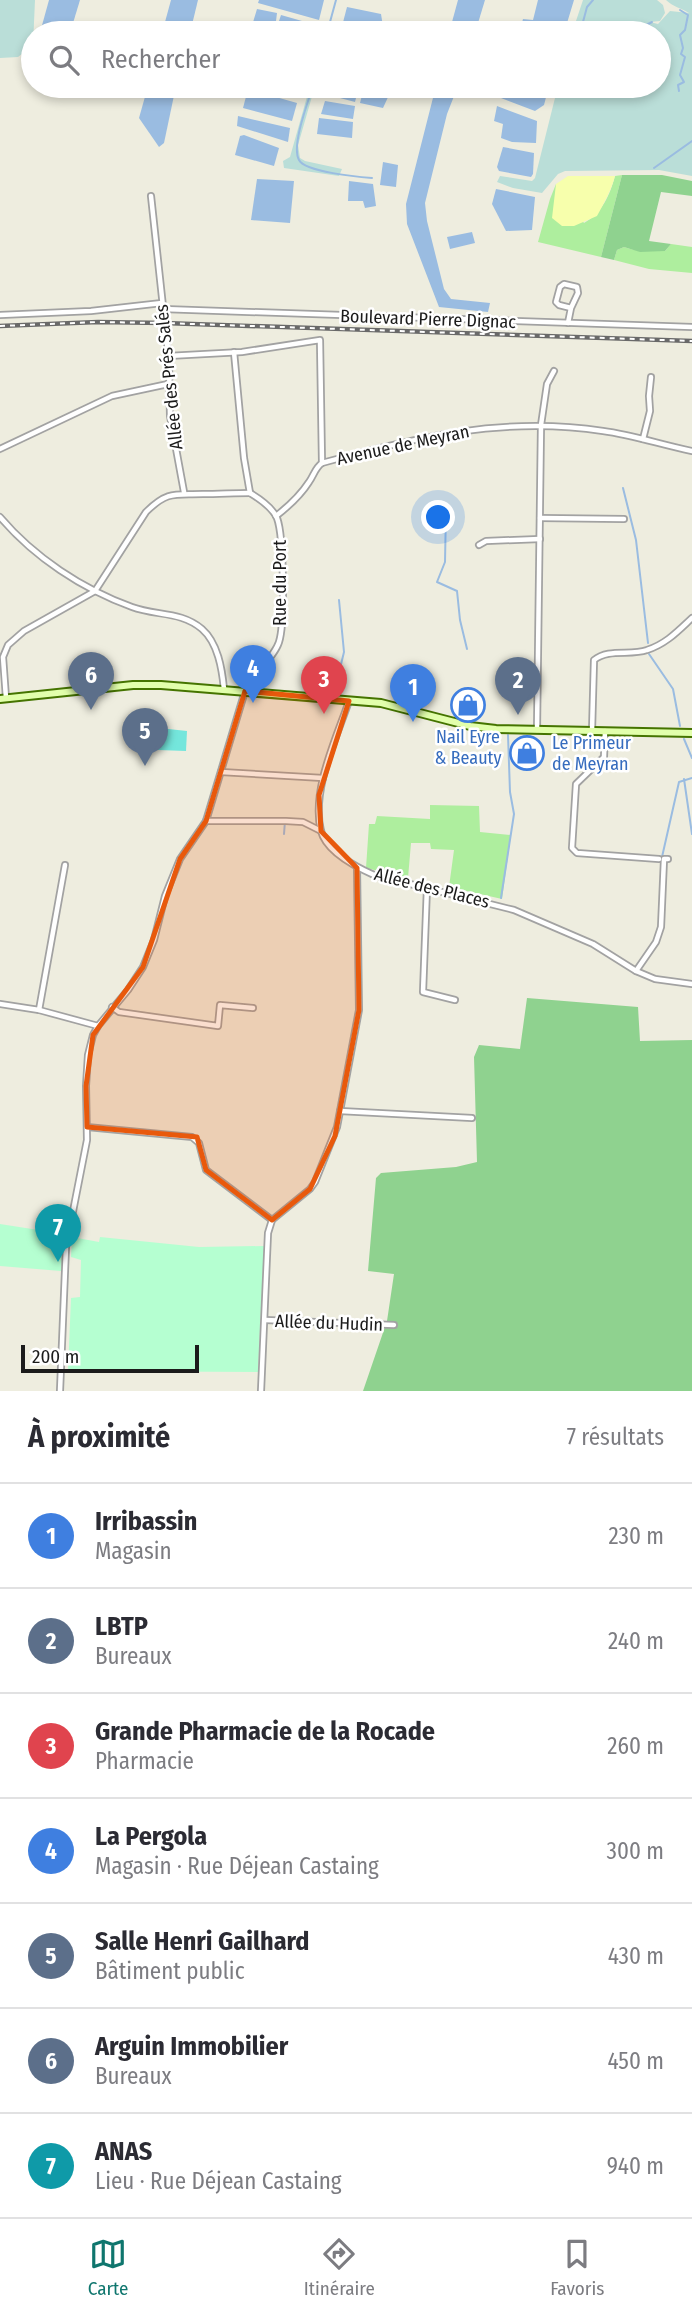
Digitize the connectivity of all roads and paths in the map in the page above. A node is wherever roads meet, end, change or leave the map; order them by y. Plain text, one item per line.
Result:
1 (151, 195) dead end
2 (162, 303) junction
3 (571, 308) junction
4 (163, 309) junction
5 (0, 315) edge
6 (568, 323) junction
7 (692, 327) edge
8 (234, 352) junction
9 (168, 356) junction
10 (554, 371) dead end
11 (651, 377) dead end
12 (167, 384) junction
13 (541, 425) junction
14 (643, 439) junction
15 (0, 449) edge
16 (692, 451) edge
17 (322, 463) junction
18 (184, 492) junction
19 (250, 493) junction
20 (276, 516) junction
21 (0, 517) edge
22 (540, 518) junction
23 (624, 519) dead end
24 (540, 539) junction
25 (479, 545) dead end
26 (95, 591) junction
27 (692, 618) edge
28 (2, 651) edge
29 (224, 689) junction
30 (245, 691) junction
31 (3, 698) edge
32 (349, 701) junction
33 (537, 730) junction
34 (592, 731) junction
35 (605, 731) junction
36 (692, 733) edge
37 (221, 772) junction
38 (323, 778) junction
39 (206, 821) junction
40 (321, 831) junction
41 (659, 859) dead end
42 (668, 859) dead end
43 (65, 865) dead end
44 (357, 868) junction
45 (427, 887) junction
46 (636, 971) junction
47 (692, 984) edge
48 (455, 1000) dead end
49 (0, 1004) edge
50 (112, 1007) junction
51 (253, 1009) dead end
52 (38, 1010) junction
53 (98, 1026) junction
54 (340, 1111) junction
55 (472, 1118) dead end
56 (87, 1127) junction
57 (272, 1220) junction
58 (265, 1320) junction
59 (394, 1325) dead end
60 (60, 1391) edge
61 (261, 1391) edge

1 - 2 street, Allée des Prés Salés
2 - 4 street, Allée des Prés Salés
2 - 5 street
3 - 3 street
3 - 6 street
4 - 6 street, Boulevard Pierre Dignac
4 - 9 street, Allée des Prés Salés
6 - 7 street, Boulevard Pierre Dignac
8 - 9 street
8 - 17 street
8 - 19 street
9 - 12 street, Allée des Prés Salés
10 - 13 street
11 - 14 street
12 - 15 street
12 - 18 street, Allée des Prés Salés
13 - 14 street, Avenue de Meyran
13 - 17 street, Avenue de Meyran
13 - 22 street
14 - 16 street, Avenue de Meyran
17 - 20 street
18 - 19 street
18 - 26 street
19 - 20 street, Rue du Port
20 - 30 street, Rue du Port
21 - 26 street
22 - 23 street
22 - 24 street
24 - 25 street
24 - 33 street
26 - 28 street
26 - 29 street
27 - 34 street
28 - 31 street
29 - 30 main road
29 - 31 main road
30 - 32 main road
30 - 37 street, Rue du Port
32 - 33 main road
32 - 38 street
33 - 34 main road
34 - 35 main road
35 - 36 main road
35 - 41 street
37 - 38 street
37 - 39 street, Rue du Port
38 - 40 street
39 - 40 street
39 - 50 street, Rue du Port
40 - 44 street, Allée des Places
42 - 46 street
43 - 52 street
44 - 45 street, Allée des Places
44 - 54 street
45 - 46 street, Allée des Places
45 - 48 street
46 - 47 street, Allée des Places
49 - 52 street
50 - 51 street
50 - 53 street, Rue du Port
52 - 53 street
53 - 56 street, Rue du Port
54 - 55 street
54 - 57 street
56 - 57 street
56 - 60 street, Rue du Port
57 - 58 street
58 - 59 street, Allée du Hudin
58 - 61 street

